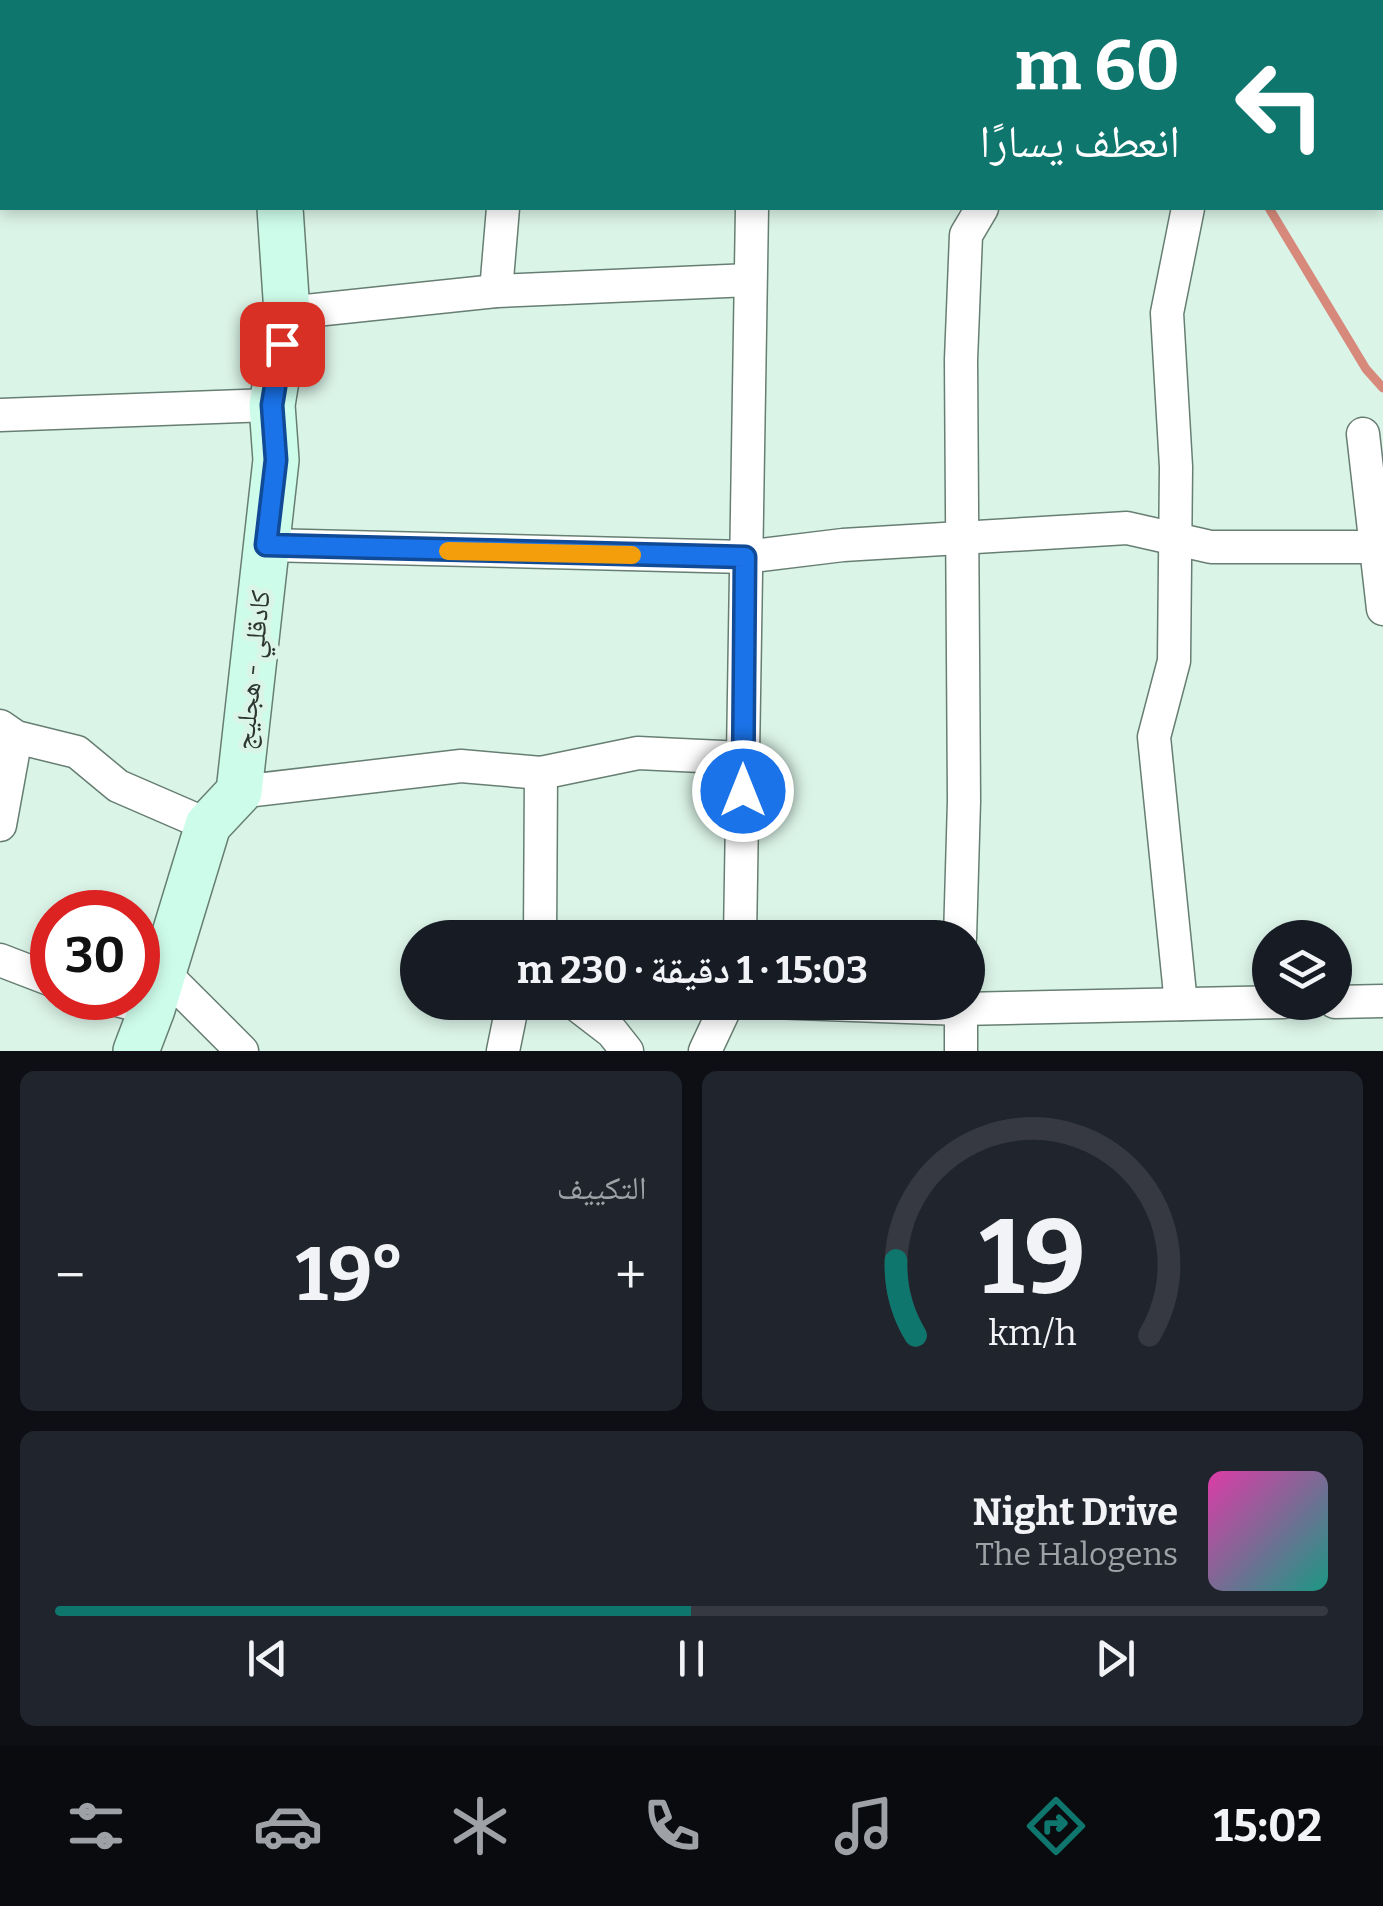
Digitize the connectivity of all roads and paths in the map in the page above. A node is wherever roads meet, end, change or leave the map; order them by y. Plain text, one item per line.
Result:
1 (280, 210) edge
2 (503, 210) edge
3 (752, 210) edge
4 (981, 210) edge
5 (1188, 210) edge
6 (750, 280) junction
7 (496, 292) junction
8 (287, 313) junction
9 (272, 405) junction
10 (0, 414) edge
11 (1363, 434) dead end
12 (964, 538) junction
13 (1175, 539) junction
14 (266, 545) junction
15 (1377, 547) junction
16 (745, 557) junction
17 (1383, 610) edge
18 (8, 732) edge
19 (743, 758) junction
20 (541, 773) junction
21 (239, 792) junction
22 (0, 825) edge
23 (208, 826) junction
24 (540, 920) edge
25 (740, 920) edge
26 (960, 920) edge
27 (0, 960) edge
28 (30, 972) edge
29 (160, 984) edge
30 (160, 992) edge
31 (1383, 1001) edge
32 (1352, 1002) edge
33 (1252, 1003) edge
34 (1181, 1004) junction
35 (985, 1006) edge
36 (147, 1020) edge
37 (509, 1020) edge
38 (597, 1020) edge
39 (720, 1020) edge
40 (961, 1020) edge
41 (136, 1051) edge
42 (242, 1051) edge
43 (503, 1051) edge
44 (627, 1051) edge
45 (705, 1051) edge
46 (961, 1051) edge

1 - 8 street, كادقلي - هجليج
2 - 7 street
3 - 6 street
4 - 12 street
5 - 13 street
6 - 7 street
6 - 16 street
7 - 8 street
8 - 9 street, كادقلي - هجليج
9 - 10 street
9 - 14 street, كادقلي - هجليج
11 - 15 street
12 - 13 street
12 - 16 street
12 - 26 street
13 - 15 street
13 - 34 street
14 - 16 street
14 - 21 street, كادقلي - هجليج
15 - 17 street
16 - 19 street
18 - 22 street
18 - 23 street
19 - 20 street
19 - 25 street
20 - 21 street
20 - 24 street
21 - 23 street
23 - 29 street
27 - 28 street
30 - 42 street
31 - 32 street
33 - 34 street
34 - 35 street
36 - 41 street
37 - 43 street
38 - 44 street
39 - 45 street
40 - 46 street

